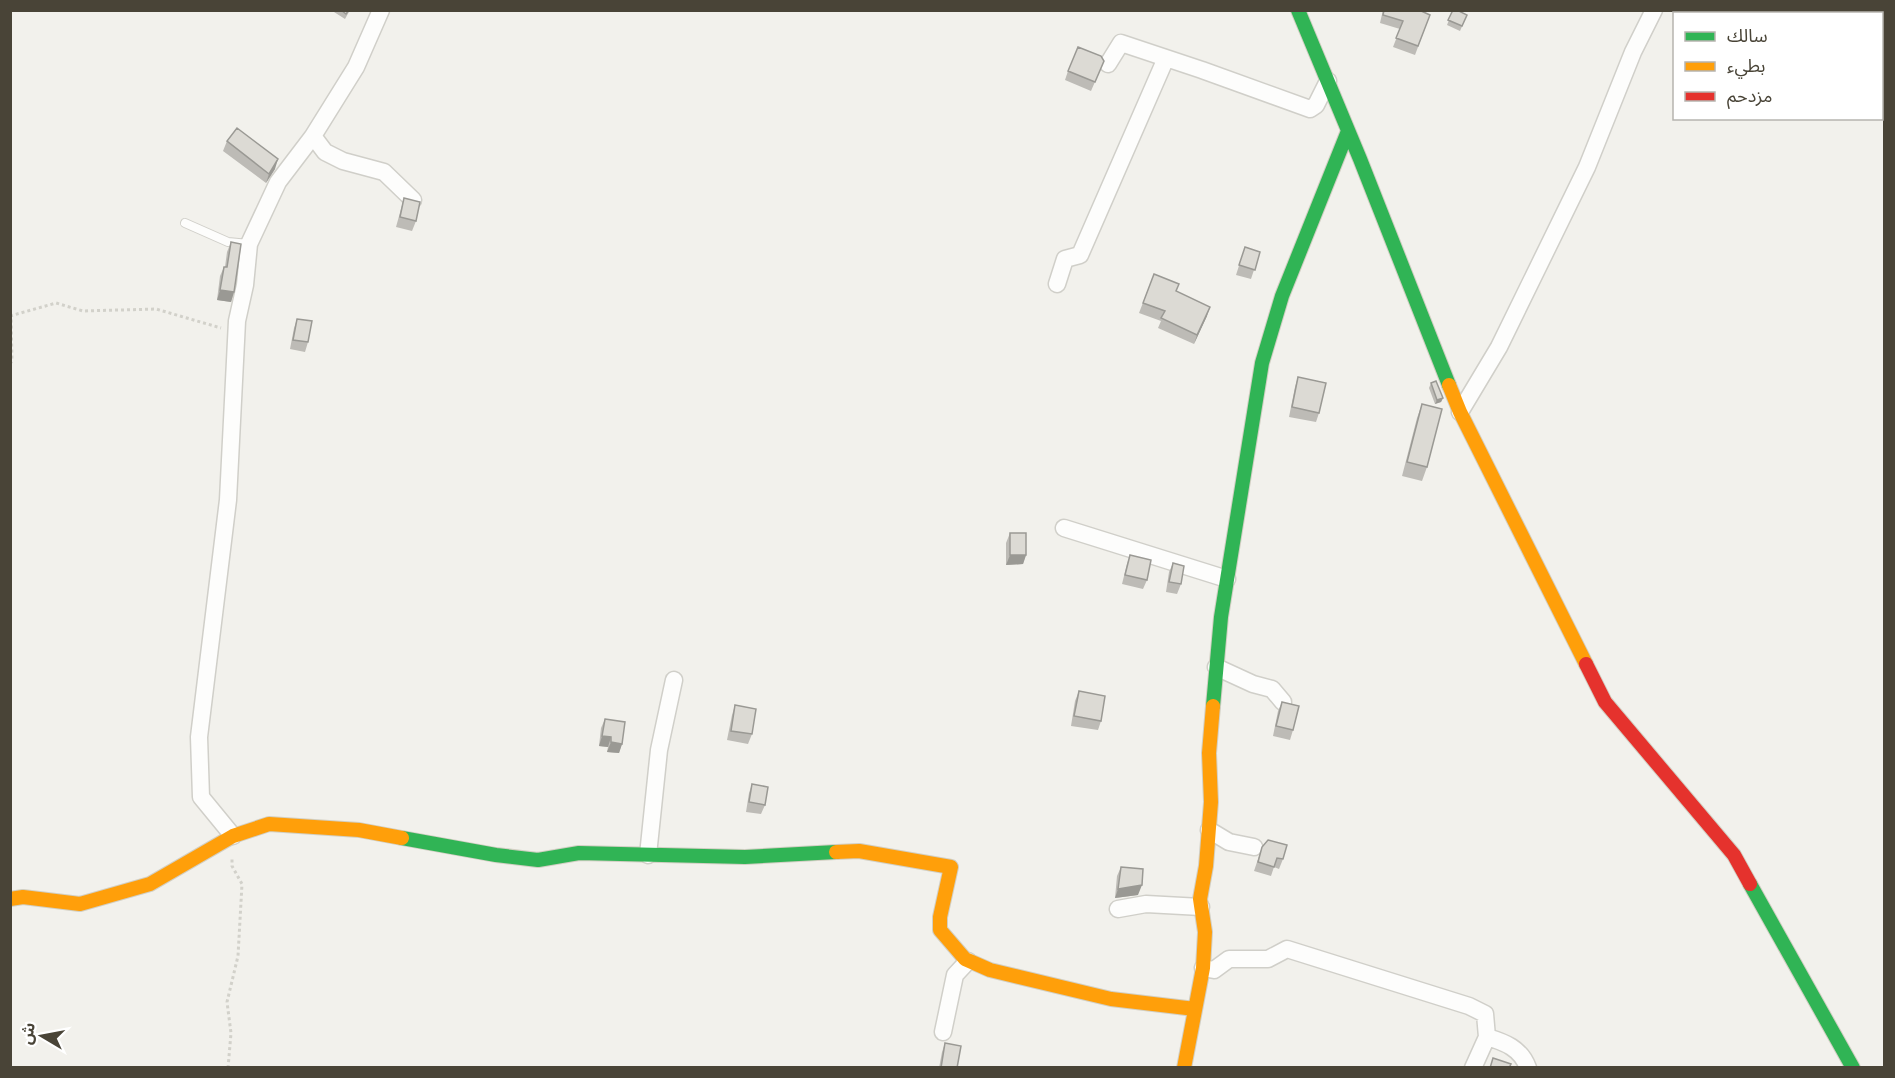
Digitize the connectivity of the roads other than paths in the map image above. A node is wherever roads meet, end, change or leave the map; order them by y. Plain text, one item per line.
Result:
1 (381, 10) edge
2 (1298, 10) edge
3 (1654, 10) edge
4 (1166, 58) junction
5 (1108, 64) dead end
6 (1328, 81) junction
7 (1348, 131) junction
8 (313, 136) junction
9 (413, 200) edge
10 (185, 223) dead end
11 (249, 244) junction
12 (1058, 284) dead end
13 (1460, 412) junction
14 (1064, 528) dead end
15 (1227, 579) junction
16 (1216, 667) junction
17 (674, 680) dead end
18 (1283, 702) edge
19 (1209, 830) junction
20 (233, 836) junction
21 (1254, 848) dead end
22 (648, 855) junction
23 (10, 899) edge
24 (1201, 907) junction
25 (1118, 909) dead end
26 (968, 961) junction
27 (1203, 968) junction
28 (1195, 1009) junction
29 (943, 1032) dead end
30 (1487, 1037) junction
31 (1848, 1064) edge
32 (1184, 1068) edge
33 (1473, 1068) edge
34 (1528, 1068) edge

1 - 8 street
2 - 6 street
3 - 13 street
4 - 5 street
4 - 6 street
4 - 12 street
6 - 7 street
7 - 13 street
7 - 15 street
8 - 9 street
8 - 11 street
10 - 11 lane
11 - 20 street
13 - 31 street
14 - 15 street
15 - 16 street
16 - 18 street
16 - 19 street
17 - 22 street
19 - 21 street
19 - 24 street
20 - 22 street
20 - 23 street
22 - 26 street
24 - 25 street
24 - 27 street
26 - 28 street
26 - 29 street
27 - 28 street
27 - 30 street
28 - 32 street
30 - 33 street
30 - 34 street

